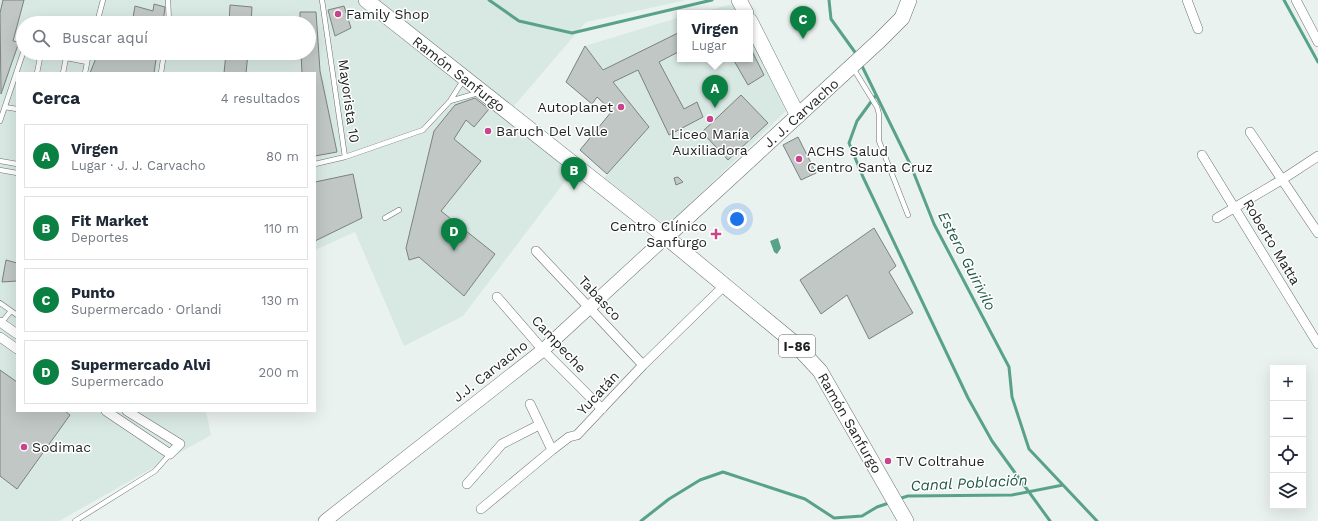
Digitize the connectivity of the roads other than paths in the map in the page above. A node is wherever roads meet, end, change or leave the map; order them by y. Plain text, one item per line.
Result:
1 (103, 0) edge
2 (168, 0) edge
3 (322, 0) edge
4 (366, 0) edge
5 (739, 0) edge
6 (909, 0) edge
7 (1187, 0) edge
8 (1296, 0) edge
9 (744, 10) edge
10 (99, 16) edge
11 (169, 16) edge
12 (753, 27) edge
13 (1198, 29) dead end
14 (1318, 42) edge
15 (21, 60) edge
16 (40, 60) edge
17 (66, 60) edge
18 (76, 60) edge
19 (163, 60) edge
20 (87, 62) joint
21 (854, 65) junction
22 (17, 72) edge
23 (38, 72) edge
24 (63, 72) edge
25 (85, 72) edge
26 (161, 72) edge
27 (16, 74) edge
28 (464, 78) junction
29 (482, 92) junction
30 (450, 101) junction
31 (5, 107) junction
32 (16, 109) edge
33 (798, 116) junction
34 (0, 121) edge
35 (1250, 132) dead end
36 (1202, 154) dead end
37 (1318, 156) edge
38 (345, 157) junction
39 (0, 160) edge
40 (16, 164) edge
41 (316, 164) edge
42 (0, 170) edge
43 (16, 172) edge
44 (1283, 179) junction
45 (1235, 209) junction
46 (399, 210) dead end
47 (908, 215) dead end
48 (385, 218) dead end
49 (1217, 218) dead end
50 (1318, 233) edge
51 (666, 236) junction
52 (536, 251) dead end
53 (726, 285) junction
54 (497, 297) dead end
55 (0, 303) edge
56 (590, 307) junction
57 (11, 311) junction
58 (16, 314) edge
59 (0, 323) edge
60 (16, 333) edge
61 (0, 337) edge
62 (1318, 344) edge
63 (16, 348) edge
64 (543, 350) junction
65 (643, 365) junction
66 (530, 404) dead end
67 (602, 409) junction
68 (107, 412) edge
69 (129, 412) edge
70 (539, 425) junction
71 (552, 450) junction
72 (170, 454) junction
73 (467, 484) dead end
74 (481, 509) dead end
75 (75, 521) edge
76 (325, 521) edge
77 (906, 521) edge

1 - 10 lane
2 - 11 lane
3 - 38 lane, Mayorista 10
4 - 28 main road, Ramón Sanfurgo
5 - 9 main road
6 - 21 main road, J. J. Carvacho
7 - 13 street
8 - 14 street
12 - 33 main road
15 - 22 lane
16 - 23 lane
17 - 24 lane
18 - 20 lane
19 - 26 lane
20 - 25 lane
21 - 33 main road, J. J. Carvacho
21 - 47 lane
27 - 31 lane
28 - 29 main road, Ramón Sanfurgo
28 - 30 lane, Mayorista 10
29 - 30 lane
29 - 51 main road, Ramón Sanfurgo
30 - 38 lane, Mayorista 10
31 - 32 lane
31 - 34 lane
33 - 51 main road, J. J. Carvacho
35 - 44 street
36 - 45 street, Roberto Matta
37 - 44 street
38 - 41 lane
39 - 40 lane
42 - 43 lane
44 - 45 street
44 - 50 street
45 - 49 street
45 - 62 street, Roberto Matta
46 - 48 lane
51 - 53 main road, Ramón Sanfurgo / I-86
51 - 56 main road, J.J. Carvacho
52 - 56 street, Tabasco
53 - 65 street, Yucatán
53 - 77 main road, Ramón Sanfurgo / I-86
54 - 64 street, Campeche
55 - 57 lane
56 - 64 main road, J.J. Carvacho
56 - 65 street, Tabasco
57 - 58 lane
57 - 59 lane
59 - 60 street
61 - 63 street
64 - 67 street, Campeche
64 - 76 main road, J.J. Carvacho
65 - 67 street, Yucatán
66 - 70 street
67 - 71 street, Yucatán
68 - 72 street
69 - 72 street
70 - 71 street
70 - 73 street
71 - 74 street, Yucatán
72 - 75 lane

